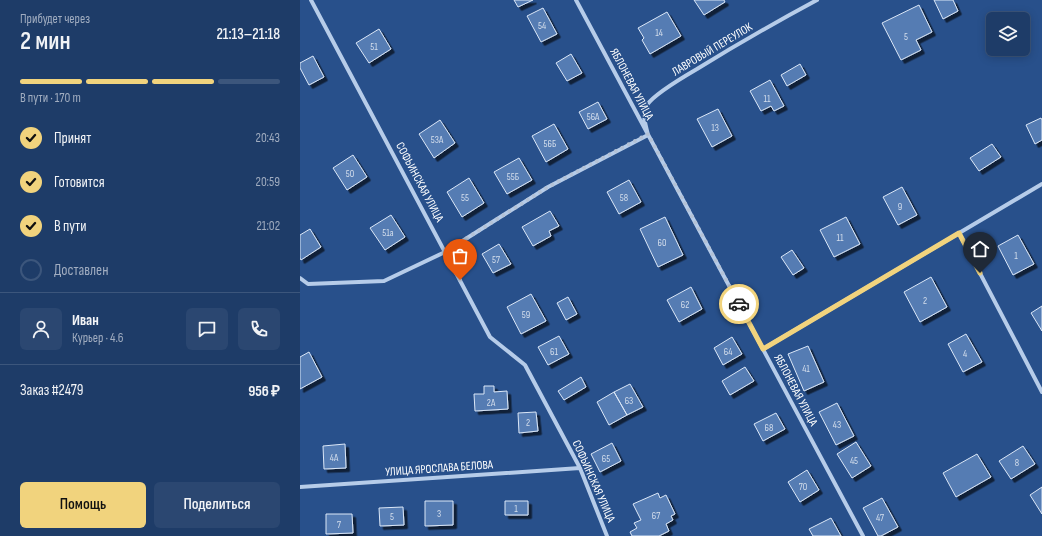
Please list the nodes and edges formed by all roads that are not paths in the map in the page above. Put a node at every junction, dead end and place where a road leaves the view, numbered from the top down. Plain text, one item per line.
1 (311, 0) edge
2 (576, 0) edge
3 (817, 0) edge
4 (648, 134) junction
5 (1042, 184) edge
6 (959, 233) junction
7 (445, 252) junction
8 (300, 278) edge
9 (763, 349) junction
10 (1042, 392) edge
11 (580, 468) junction
12 (300, 487) edge
13 (607, 536) edge
14 (863, 536) edge

1 - 7 street, СОФЬИНСКАЯ УЛИЦА
2 - 4 street, ЯБЛОНЕВАЯ УЛИЦА
3 - 4 street, ЛАВРОВЫЙ ПЕРЕУЛОК
4 - 7 street
4 - 9 street, ЯБЛОНЕВАЯ УЛИЦА
5 - 6 street
6 - 9 street
6 - 10 street
7 - 8 street
7 - 11 street, СОФЬИНСКАЯ УЛИЦА
9 - 14 street, ЯБЛОНЕВАЯ УЛИЦА
11 - 12 street, УЛИЦА ЯРОСЛАВА БЕЛОВА
11 - 13 street, СОФЬИНСКАЯ УЛИЦА

